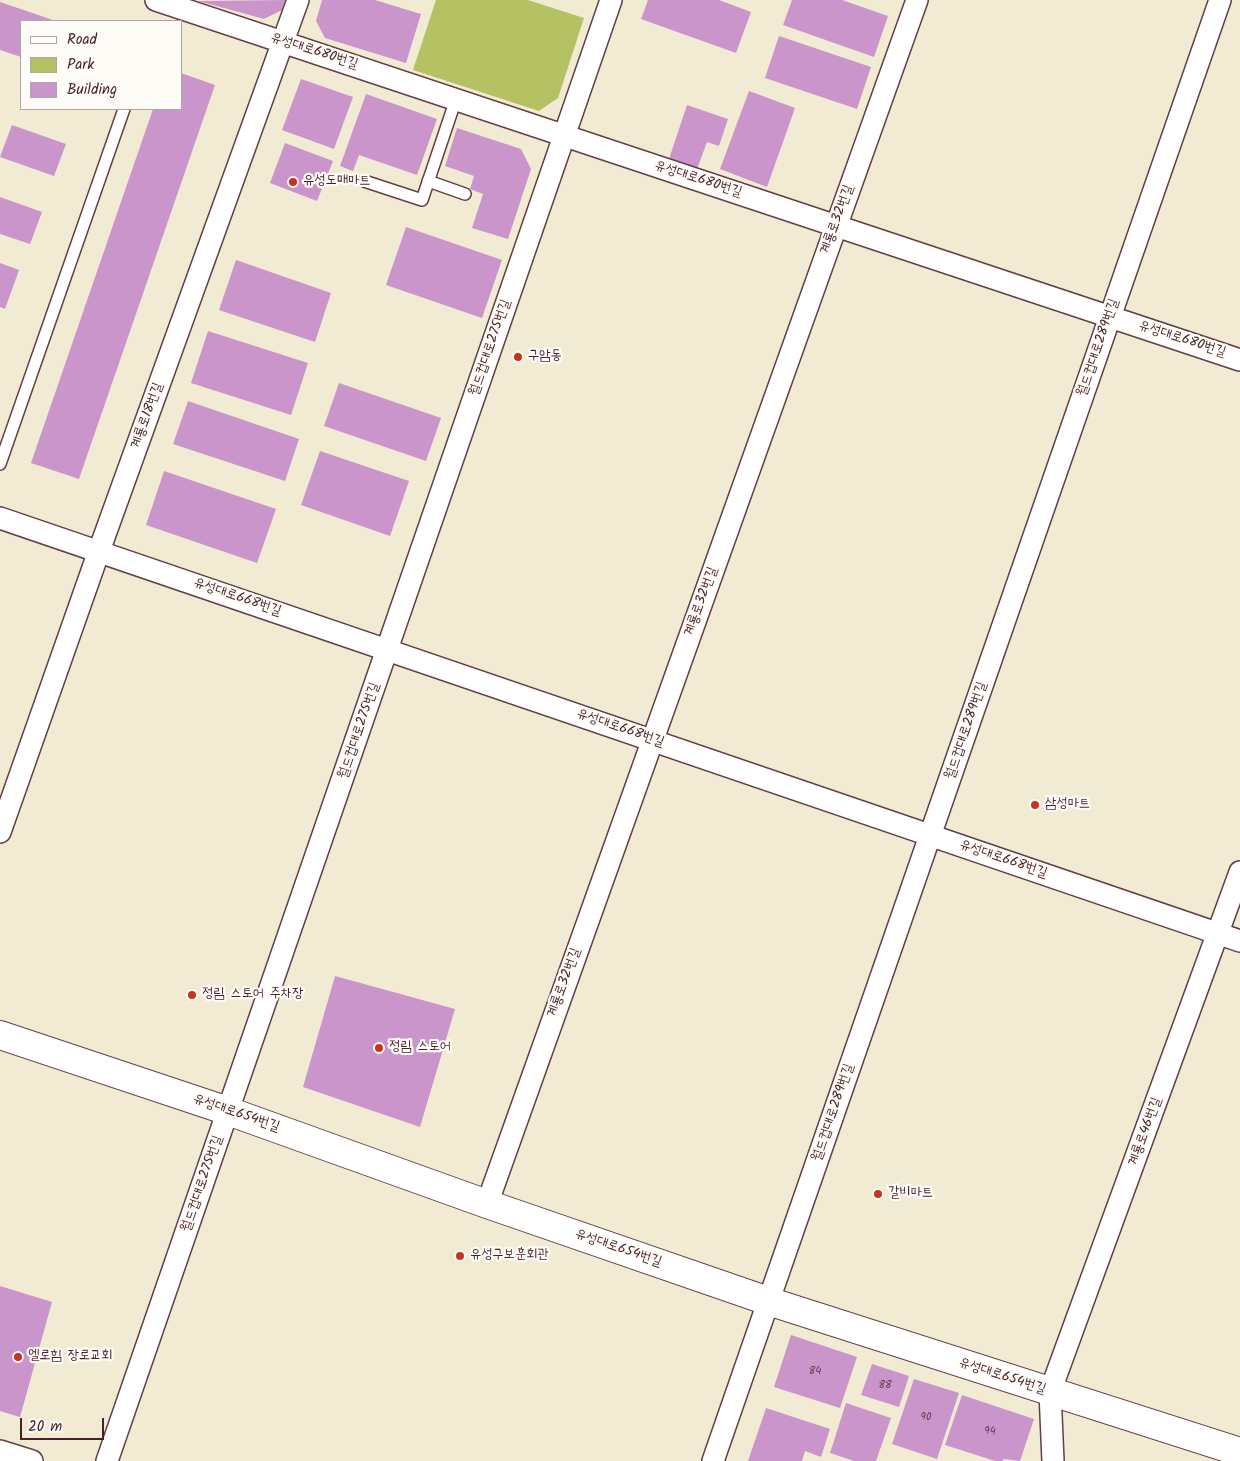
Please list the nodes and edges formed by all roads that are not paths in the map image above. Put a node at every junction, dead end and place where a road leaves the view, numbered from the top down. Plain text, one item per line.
1 (156, 0) edge
2 (298, 0) edge
3 (611, 0) edge
4 (917, 0) edge
5 (1220, 0) edge
6 (283, 42) junction
7 (456, 99) junction
8 (124, 110) edge
9 (563, 135) junction
10 (364, 181) dead end
11 (428, 181) junction
12 (465, 194) dead end
13 (836, 225) junction
14 (1110, 317) junction
15 (1240, 360) edge
16 (0, 464) edge
17 (0, 518) edge
18 (99, 551) junction
19 (388, 650) junction
20 (652, 740) junction
21 (0, 832) edge
22 (930, 835) junction
23 (1240, 872) edge
24 (1218, 933) junction
25 (1240, 941) edge
26 (0, 1035) edge
27 (228, 1111) junction
28 (487, 1204) junction
29 (768, 1301) junction
30 (1050, 1392) junction
31 (0, 1450) edge
32 (1240, 1452) edge
33 (32, 1461) edge
34 (107, 1461) edge
35 (713, 1461) edge
36 (1053, 1461) edge

1 - 6 street, 유성대로680번길
2 - 6 street, 계룡로18번길
3 - 9 street, 월드컵대로275번길
4 - 13 street, 계룡로32번길
5 - 14 street, 월드컵대로289번길
6 - 7 street, 유성대로680번길
6 - 18 street, 계룡로18번길
7 - 9 street, 유성대로680번길
7 - 11 lane
8 - 16 lane
9 - 13 street, 유성대로680번길
9 - 19 street, 월드컵대로275번길
10 - 11 lane
11 - 12 lane
13 - 14 street, 유성대로680번길
13 - 20 street, 계룡로32번길
14 - 15 street, 유성대로680번길
14 - 22 street, 월드컵대로289번길
17 - 18 street, 유성대로668번길
18 - 19 street, 유성대로668번길
18 - 21 street, 계룡로18번길
19 - 20 street, 유성대로668번길
19 - 27 street, 월드컵대로275번길
20 - 22 street, 유성대로668번길
20 - 28 street, 계룡로32번길
22 - 24 street, 유성대로668번길
22 - 29 street, 월드컵대로289번길
23 - 24 street, 계룡로46번길
24 - 25 street, 유성대로668번길
24 - 30 street, 계룡로46번길
26 - 27 street, 유성대로654번길
27 - 28 street, 유성대로654번길
27 - 34 street, 월드컵대로275번길
28 - 29 street, 유성대로654번길
29 - 30 street, 유성대로654번길
29 - 35 street, 월드컵대로289번길
30 - 32 street, 유성대로654번길
30 - 36 street
31 - 33 street

